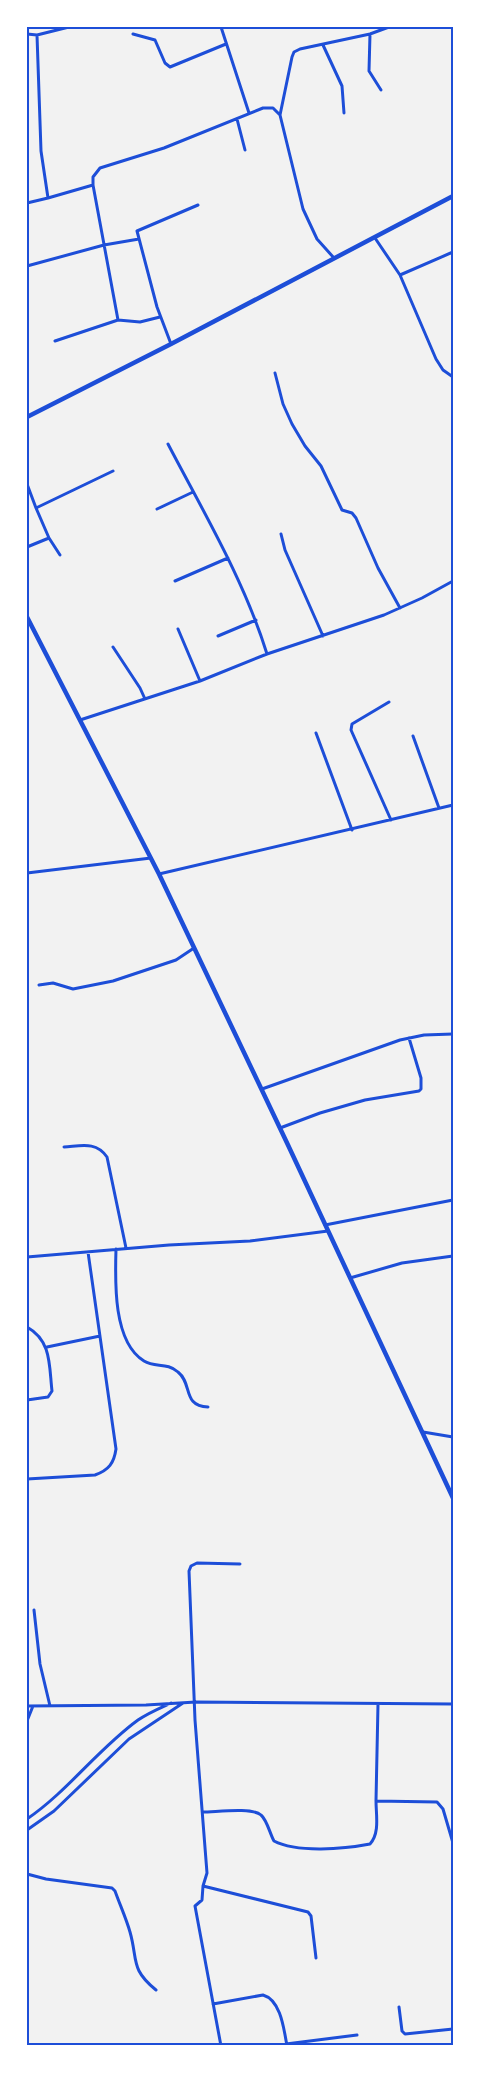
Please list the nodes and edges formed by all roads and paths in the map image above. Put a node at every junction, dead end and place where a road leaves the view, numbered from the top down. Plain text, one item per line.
1 (69, 27) edge
2 (220, 27) edge
3 (389, 27) edge
4 (27, 34) edge
5 (133, 34) dead end
6 (370, 34) junction
7 (37, 35) junction
8 (226, 44) junction
9 (323, 45) junction
10 (381, 90) dead end
11 (344, 113) dead end
12 (249, 114) junction
13 (280, 115) junction
14 (237, 119) junction
15 (245, 150) dead end
16 (93, 185) junction
17 (453, 196) edge
18 (48, 198) junction
19 (27, 203) edge
20 (198, 205) dead end
21 (375, 238) junction
22 (139, 240) junction
23 (104, 245) junction
24 (453, 252) edge
25 (334, 258) junction
26 (27, 266) edge
27 (400, 275) junction
28 (160, 317) junction
29 (118, 320) junction
30 (55, 341) dead end
31 (171, 344) junction
32 (275, 374) dead end
33 (453, 377) edge
34 (27, 417) edge
35 (168, 444) dead end
36 (113, 471) dead end
37 (27, 484) edge
38 (193, 492) junction
39 (36, 508) junction
40 (157, 509) dead end
41 (282, 534) dead end
42 (49, 538) junction
43 (27, 547) edge
44 (60, 555) dead end
45 (228, 558) junction
46 (175, 581) dead end
47 (453, 582) edge
48 (400, 608) junction
49 (27, 617) edge
50 (256, 620) junction
51 (178, 629) dead end
52 (218, 636) dead end
53 (323, 636) junction
54 (113, 647) dead end
55 (267, 654) junction
56 (200, 681) junction
57 (145, 699) junction
58 (389, 702) dead end
59 (80, 720) junction
60 (316, 733) dead end
61 (413, 736) dead end
62 (453, 806) edge
63 (439, 809) junction
64 (391, 820) junction
65 (352, 830) junction
66 (151, 858) junction
67 (27, 873) edge
68 (159, 874) junction
69 (194, 948) junction
70 (39, 985) dead end
71 (453, 1034) edge
72 (409, 1038) junction
73 (262, 1089) junction
74 (280, 1128) junction
75 (64, 1147) dead end
76 (453, 1200) edge
77 (326, 1225) junction
78 (328, 1231) junction
79 (126, 1248) junction
80 (117, 1249) junction
81 (88, 1252) junction
82 (453, 1256) edge
83 (27, 1257) edge
84 (350, 1278) junction
85 (27, 1326) edge
86 (100, 1336) junction
87 (47, 1347) junction
88 (27, 1400) edge
89 (208, 1407) dead end
90 (423, 1432) junction
91 (453, 1435) edge
92 (27, 1479) edge
93 (453, 1498) edge
94 (240, 1564) dead end
95 (34, 1610) dead end
96 (173, 1702) junction
97 (185, 1702) junction
98 (196, 1702) junction
99 (378, 1704) junction
100 (453, 1704) edge
101 (33, 1706) junction
102 (50, 1706) junction
103 (27, 1707) edge
104 (27, 1721) edge
105 (376, 1801) junction
106 (203, 1812) junction
107 (27, 1820) edge
108 (27, 1830) edge
109 (453, 1843) edge
110 (27, 1874) edge
111 (203, 1886) junction
112 (316, 1958) dead end
113 (156, 1990) dead end
114 (213, 2004) junction
115 (399, 2007) dead end
116 (453, 2029) edge
117 (357, 2035) dead end
118 (286, 2045) edge
119 (221, 2046) edge

1 - 7 street
2 - 8 street
3 - 6 street
4 - 7 street
5 - 8 street
6 - 9 street
6 - 10 street
7 - 18 street
8 - 12 street
9 - 11 street
9 - 13 street
12 - 13 street
12 - 14 street
13 - 25 street
14 - 15 street
14 - 16 street
16 - 18 street
16 - 23 street
17 - 21 main road
18 - 19 street
20 - 22 street
21 - 25 main road
21 - 27 street
22 - 23 street
22 - 28 street
23 - 26 street
23 - 29 street
24 - 27 street
25 - 31 main road
27 - 33 street
28 - 29 street
28 - 31 street
29 - 30 street
31 - 34 main road
32 - 48 street
35 - 38 street
36 - 39 street
37 - 39 street
38 - 40 street
38 - 45 street
39 - 42 street
41 - 53 street
42 - 43 street
42 - 44 street
45 - 46 street
45 - 50 street
47 - 48 street
48 - 53 street
49 - 59 main road
50 - 52 street
50 - 55 street
51 - 56 street
53 - 55 street
54 - 57 street
55 - 56 street
56 - 57 street
57 - 59 street
58 - 64 street
59 - 66 main road
60 - 65 street
61 - 63 street
62 - 63 street
63 - 64 street
64 - 65 street
65 - 68 street
66 - 67 street
66 - 68 main road
68 - 69 main road
69 - 70 street
69 - 73 main road
71 - 72 street
72 - 73 street
72 - 74 street
73 - 74 main road
74 - 77 main road
75 - 79 street
76 - 77 street
77 - 78 main road
78 - 79 street
78 - 84 main road
79 - 80 street
80 - 81 street
80 - 89 street
81 - 83 street
81 - 86 street
82 - 84 street
84 - 90 main road
85 - 87 street
86 - 87 street
86 - 92 street
87 - 88 street
90 - 91 street
90 - 93 main road
94 - 98 street
95 - 102 street
96 - 97 street
96 - 102 street
96 - 107 street
97 - 98 street
97 - 108 street
98 - 99 street
98 - 106 street
99 - 100 street
99 - 105 street
101 - 102 street
101 - 103 street
101 - 104 street
105 - 106 street
105 - 109 street
106 - 111 street
110 - 113 street
111 - 112 street
111 - 114 street
114 - 118 street
114 - 119 street
115 - 116 street
117 - 118 street

